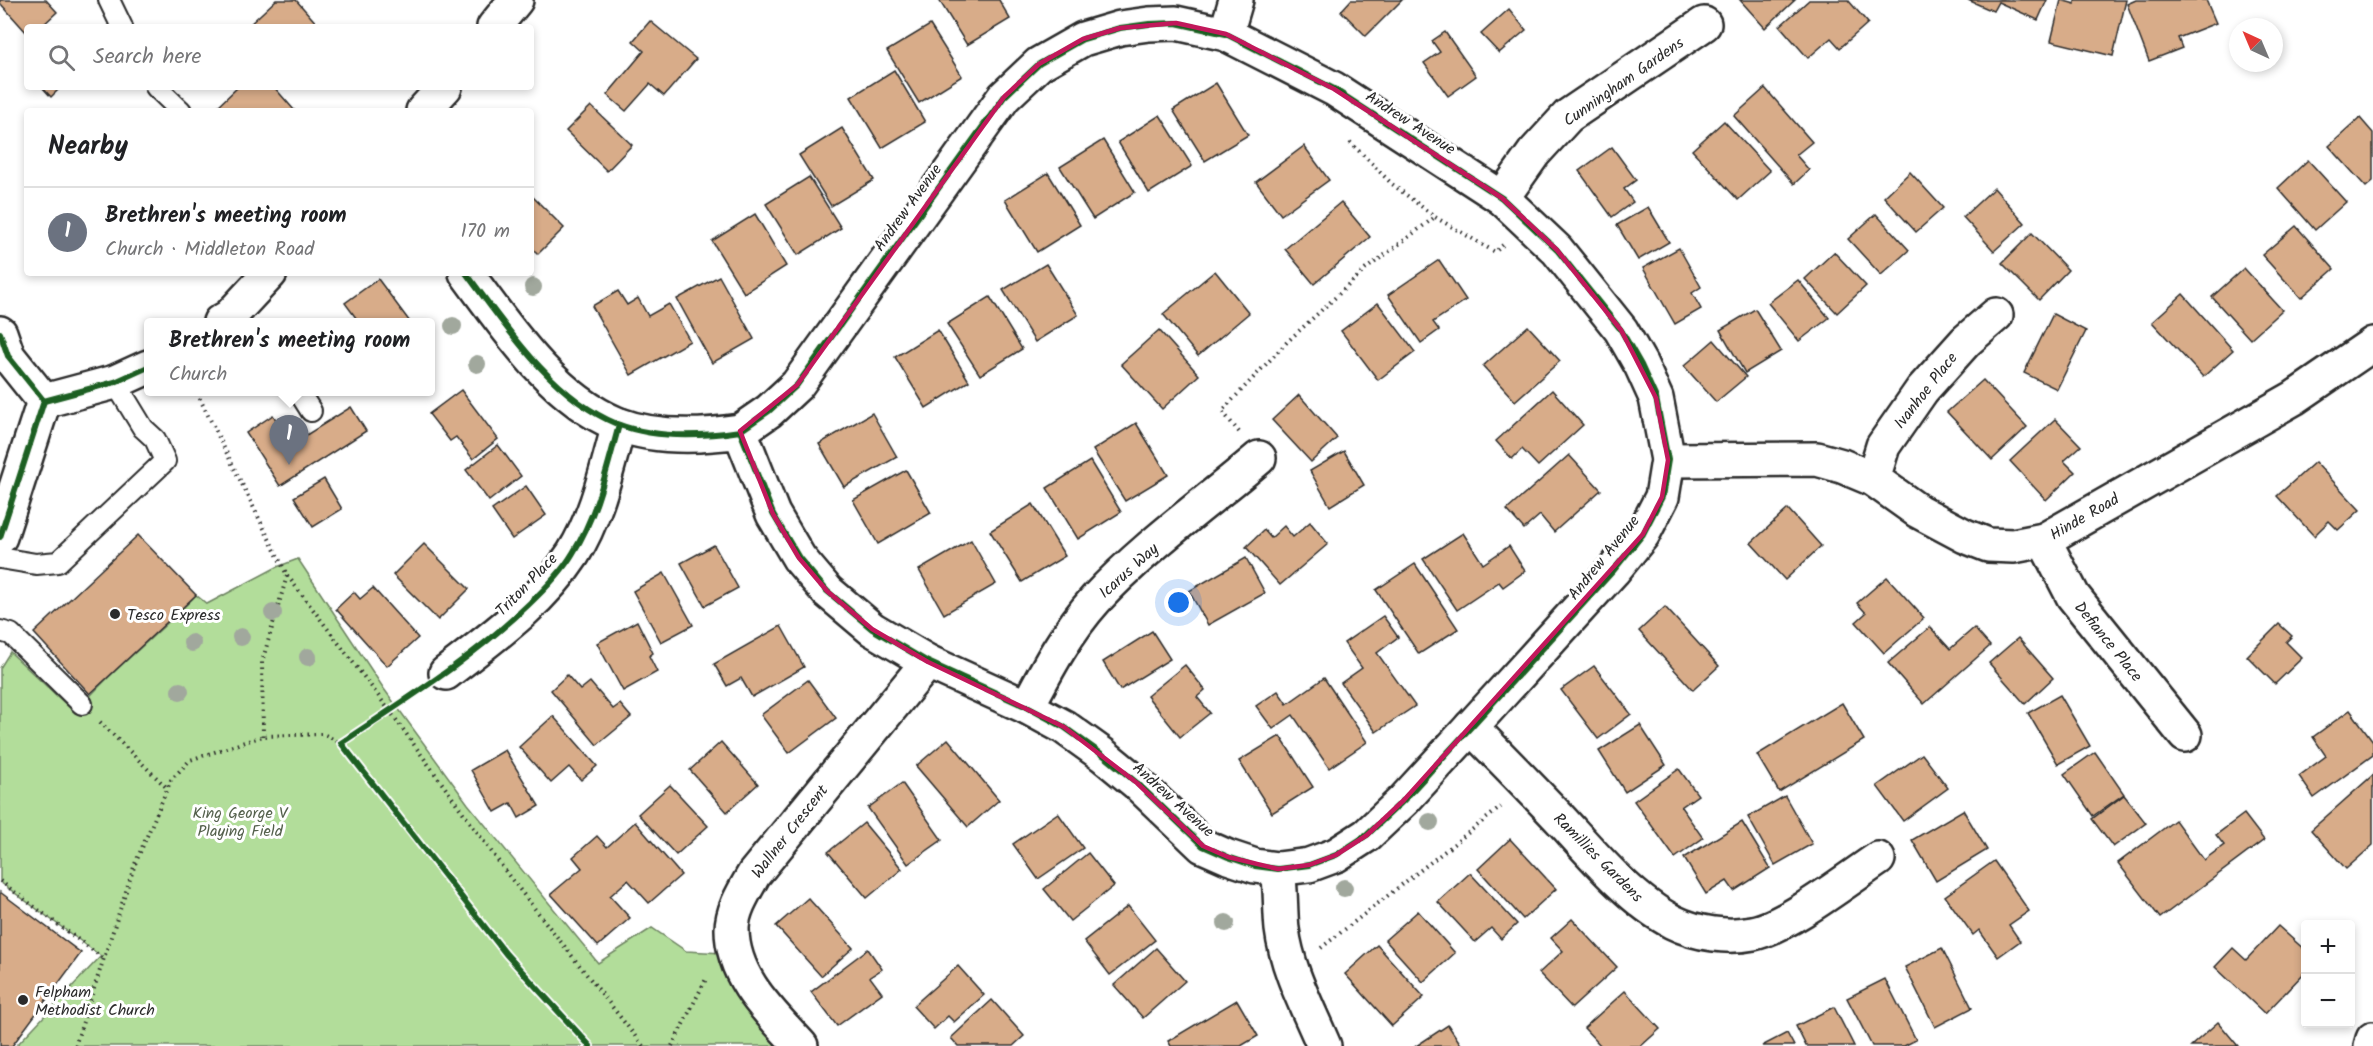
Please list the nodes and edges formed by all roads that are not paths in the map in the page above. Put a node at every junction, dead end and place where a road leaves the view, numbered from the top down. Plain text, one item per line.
1 (109, 0) edge
2 (516, 0) edge
3 (1236, 0) edge
4 (121, 24) edge
5 (496, 24) edge
6 (1704, 24) dead end
7 (1226, 34) junction
8 (159, 90) edge
9 (442, 90) edge
10 (178, 108) edge
11 (426, 108) edge
12 (1502, 198) junction
13 (268, 276) edge
14 (468, 276) edge
15 (1996, 315) dead end
16 (235, 318) edge
17 (2373, 344) edge
18 (3, 350) edge
19 (144, 369) edge
20 (115, 382) junction
21 (302, 396) edge
22 (44, 400) junction
23 (311, 411) dead end
24 (619, 425) junction
25 (740, 431) junction
26 (1259, 458) road end
27 (1668, 460) junction
28 (1873, 478) junction
29 (3, 518) edge
30 (2044, 540) junction
31 (0, 558) edge
32 (0, 631) edge
33 (928, 662) junction
34 (446, 673) dead end
35 (82, 704) road end
36 (1027, 707) junction
37 (1471, 727) junction
38 (2186, 735) dead end
39 (1878, 859) dead end
40 (1278, 868) junction
41 (2373, 1040) edge
42 (801, 1046) edge
43 (1324, 1046) edge
44 (2371, 1046) edge

1 - 4 lane
2 - 5 street
3 - 7 street
6 - 12 street, Cunningham Gardens
7 - 12 street, Andrew Avenue
7 - 25 street, Andrew Avenue
8 - 10 lane
9 - 11 street
12 - 27 street, Andrew Avenue
13 - 16 street
14 - 24 street, Andrew Avenue
15 - 28 street, Ivanhoe Place
17 - 30 street, Hinde Road
18 - 22 street
19 - 20 street
20 - 22 street
20 - 31 lane
21 - 23 lane
22 - 29 street
24 - 25 street, Andrew Avenue
24 - 34 street, Triton Place
25 - 33 street, Andrew Avenue
26 - 36 street, Icarus Way
27 - 28 street, Hinde Road
27 - 37 street, Andrew Avenue
28 - 30 street, Hinde Road
30 - 38 street, Defiance Place
32 - 35 lane
33 - 36 street, Andrew Avenue
33 - 42 street, Wallner Crescent
36 - 40 street, Andrew Avenue
37 - 39 street, Ramillies Gardens
37 - 40 street, Andrew Avenue
40 - 43 street
41 - 44 street

